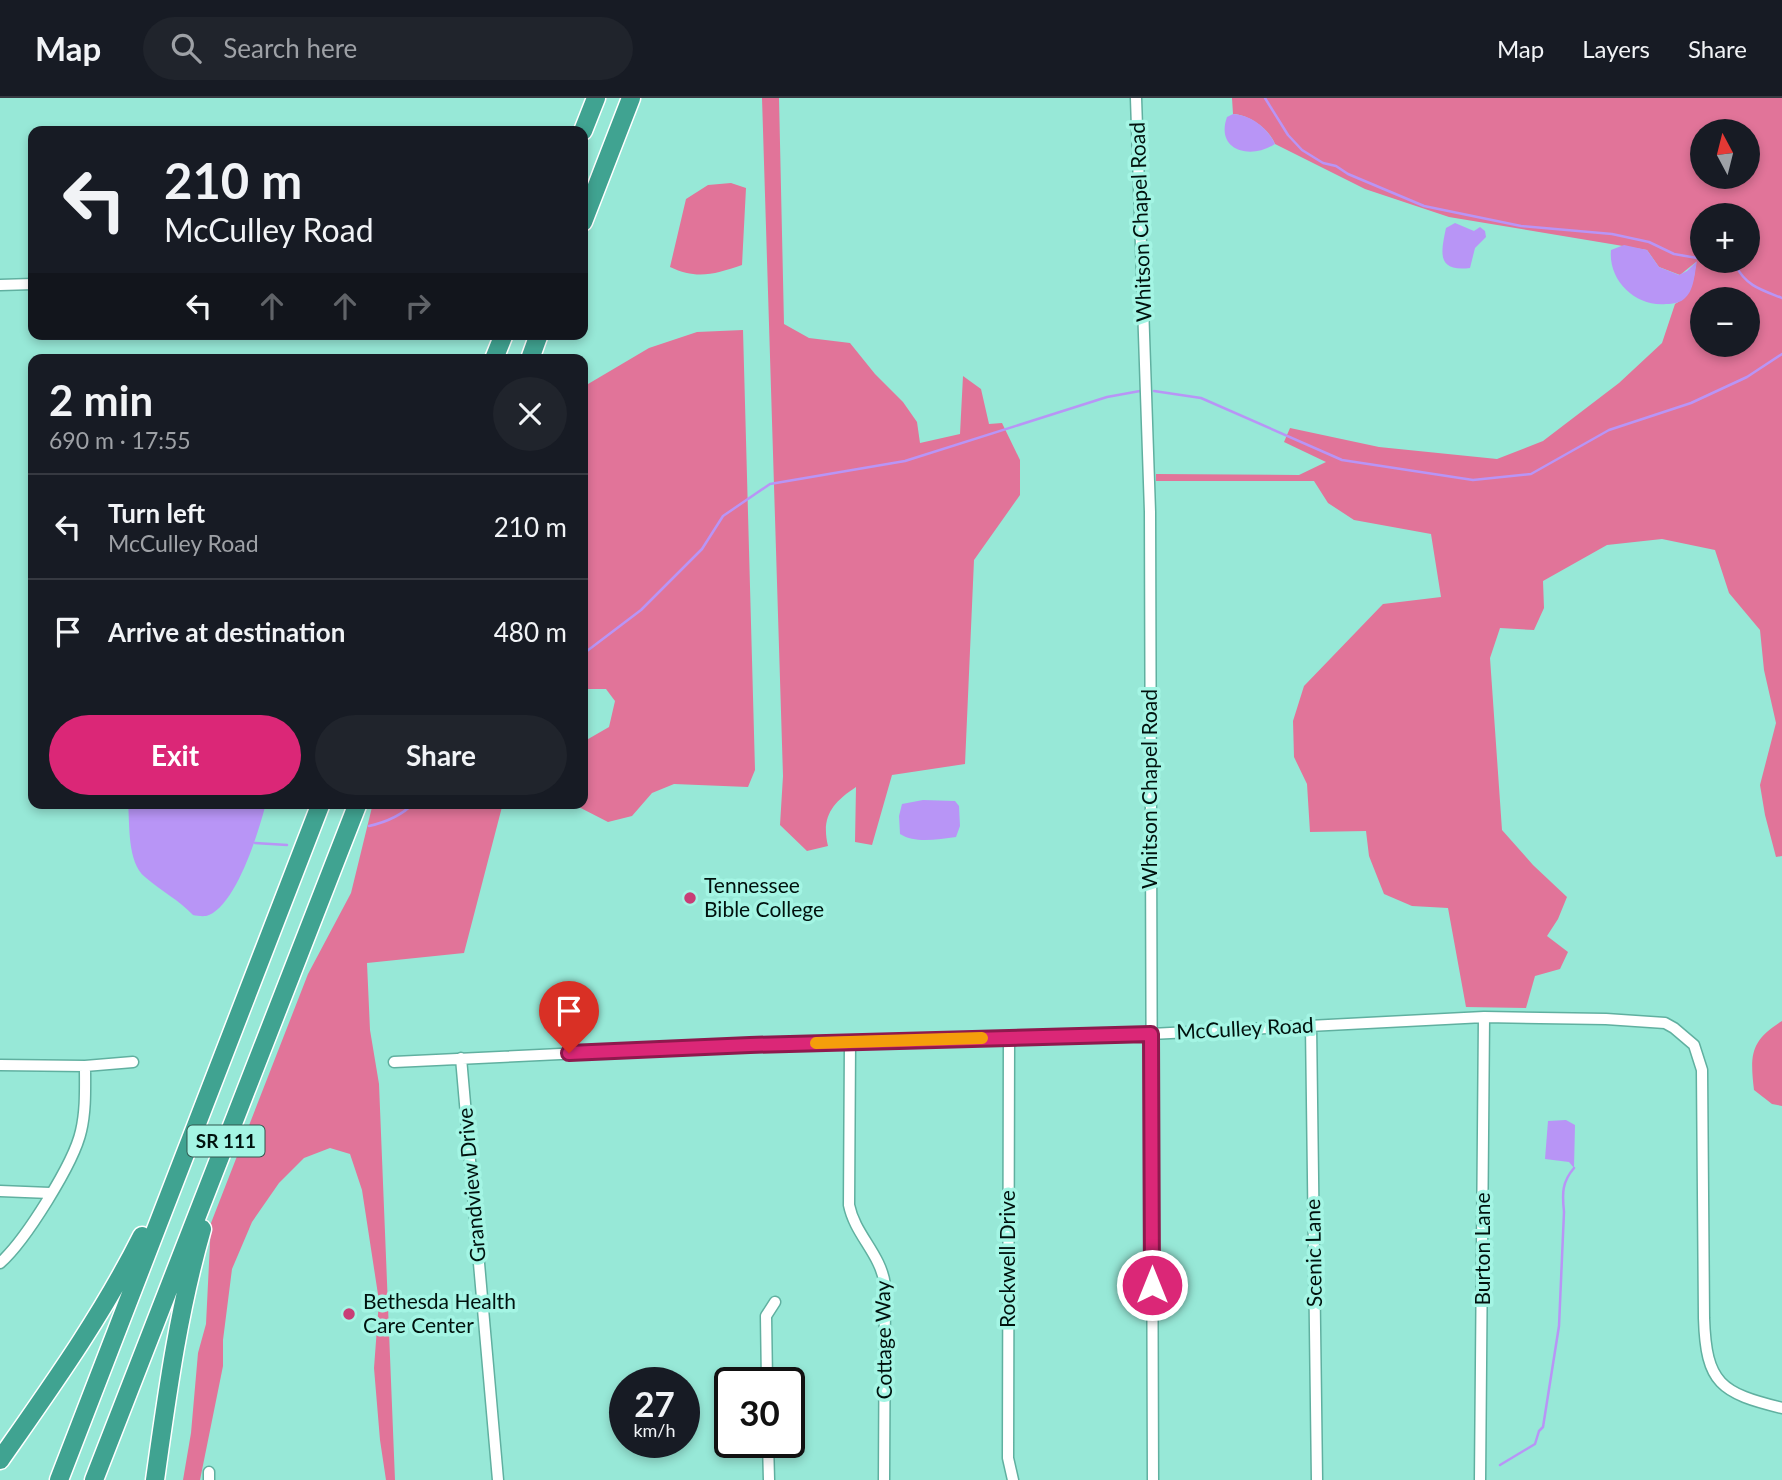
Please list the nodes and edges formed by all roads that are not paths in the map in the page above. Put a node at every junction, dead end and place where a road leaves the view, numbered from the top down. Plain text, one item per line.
1 (596, 98) edge
2 (631, 98) edge
3 (1136, 98) edge
4 (585, 126) edge
5 (588, 209) edge
6 (28, 284) edge
7 (0, 285) edge
8 (319, 809) edge
9 (356, 809) edge
10 (1484, 1017) junction
11 (1311, 1025) junction
12 (1151, 1034) junction
13 (1009, 1037) junction
14 (850, 1042) junction
15 (461, 1058) junction
16 (133, 1062) dead end
17 (394, 1062) dead end
18 (0, 1065) edge
19 (85, 1066) junction
20 (236, 1117) junction
21 (191, 1139) junction
22 (0, 1191) edge
23 (50, 1193) junction
24 (0, 1263) edge
25 (775, 1302) dead end
26 (767, 1367) edge
27 (1782, 1408) edge
28 (768, 1458) edge
29 (0, 1460) edge
30 (59, 1480) edge
31 (94, 1480) edge
32 (155, 1480) edge
33 (498, 1480) edge
34 (769, 1480) edge
35 (884, 1480) edge
36 (1013, 1480) edge
37 (1153, 1480) edge
38 (1317, 1480) edge
39 (1480, 1480) edge

1 - 4 highway
2 - 5 highway
3 - 12 street, Whitson Chapel Road
6 - 7 street
8 - 21 highway, SR 111
9 - 20 highway, SR 111
10 - 11 street, McCulley Road
10 - 27 street, McCulley Road
10 - 39 street, Burton Lane
11 - 12 street, McCulley Road
11 - 38 street, Scenic Lane
12 - 13 street, McCulley Road
12 - 37 street, Whitson Chapel Road
13 - 14 street, McCulley Road
13 - 36 street, Rockwell Drive
14 - 15 street, McCulley Road
14 - 35 street, Cottage Way
15 - 17 street, McCulley Road
15 - 33 street, Grandview Drive
16 - 19 street
18 - 19 street
19 - 23 street
20 - 31 highway, SR 111
20 - 32 highway
21 - 29 highway
21 - 30 highway, SR 111
22 - 23 street
23 - 24 street
25 - 26 street
28 - 34 street

